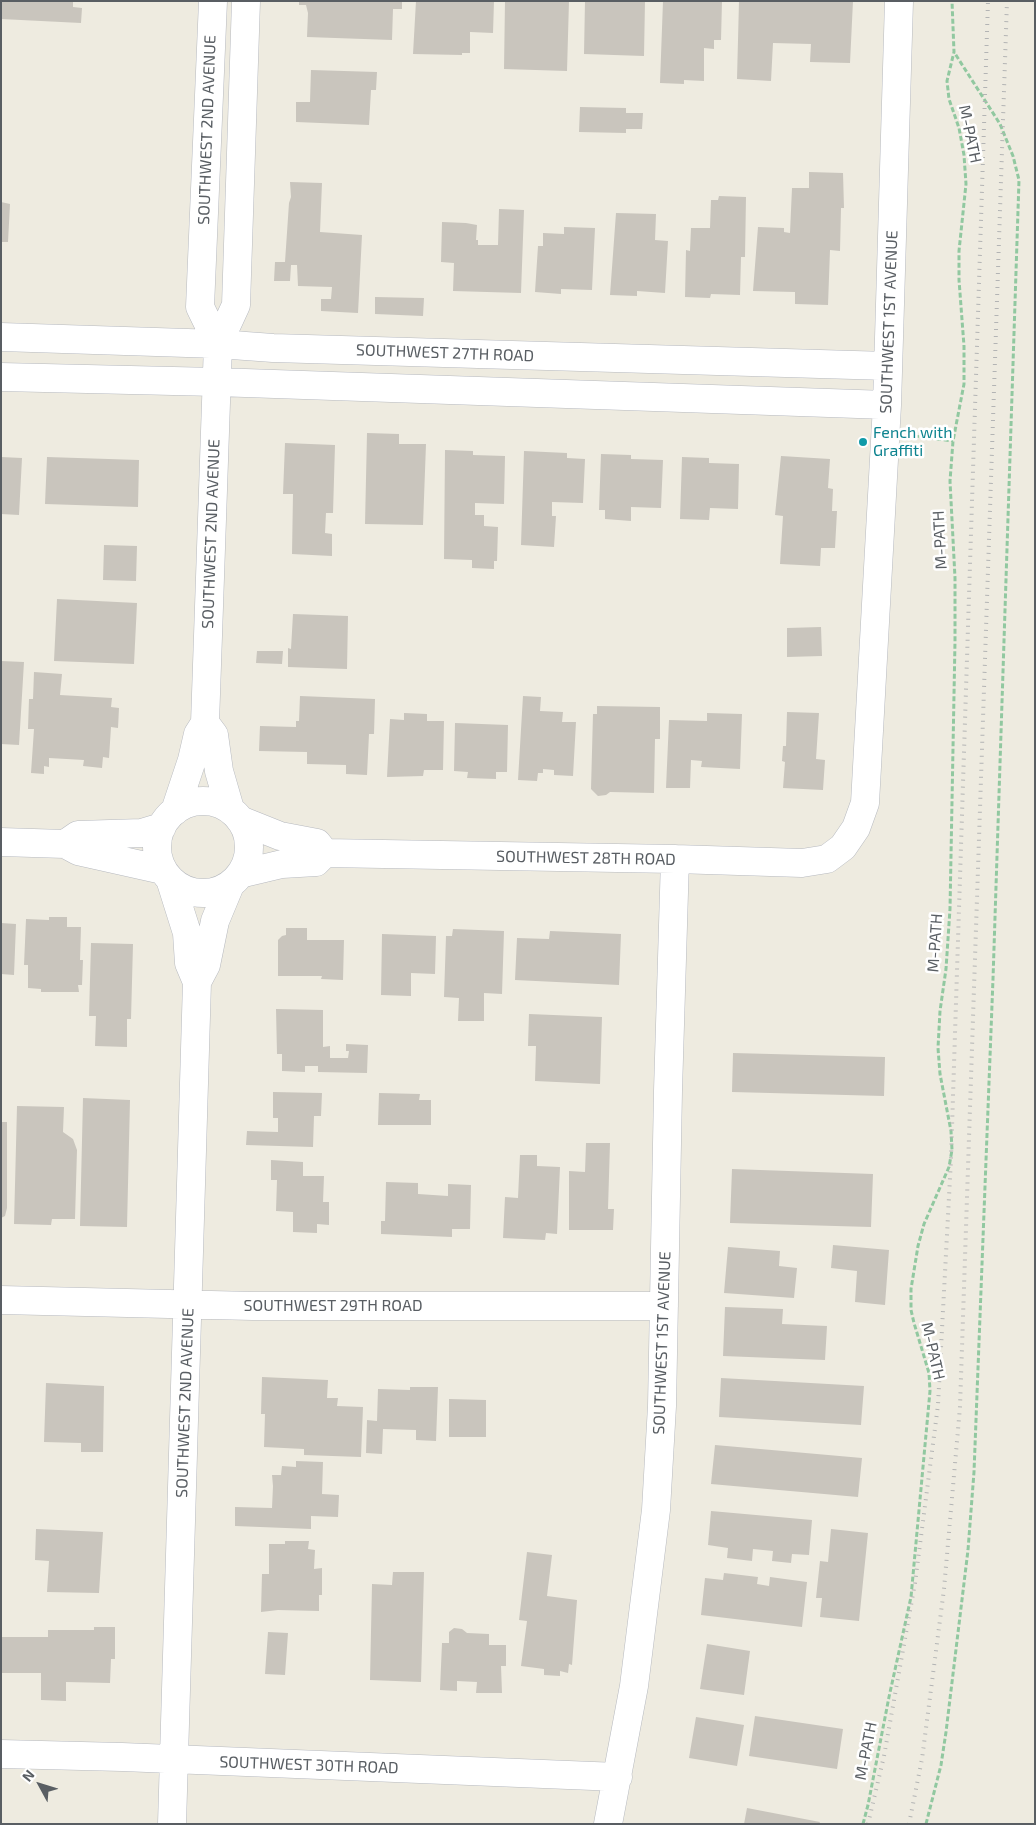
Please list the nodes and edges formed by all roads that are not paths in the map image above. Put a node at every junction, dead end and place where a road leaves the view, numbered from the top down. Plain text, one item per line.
1 (213, 1) edge
2 (246, 1) edge
3 (899, 1) edge
4 (1, 338) edge
5 (218, 344) junction
6 (888, 366) junction
7 (1, 377) edge
8 (216, 382) junction
9 (887, 405) junction
10 (205, 723) junction
11 (235, 814) junction
12 (168, 819) junction
13 (1, 842) edge
14 (65, 844) junction
15 (843, 848) joint
16 (325, 853) junction
17 (675, 859) junction
18 (166, 874) junction
19 (235, 879) junction
20 (197, 982) junction
21 (1, 1300) edge
22 (188, 1305) junction
23 (664, 1306) junction
24 (1, 1754) edge
25 (173, 1760) junction
26 (618, 1777) junction
27 (172, 1824) edge
28 (608, 1824) edge

1 - 5 street, SOUTHWEST 2ND AVENUE
2 - 5 street, SOUTHWEST 2ND AVENUE
3 - 6 street, SOUTHWEST 1ST AVENUE
4 - 5 street, SOUTHWEST 27TH ROAD
5 - 6 street, SOUTHWEST 27TH ROAD
5 - 8 street, SOUTHWEST 2ND AVENUE
6 - 9 street, SOUTHWEST 1ST AVENUE
7 - 8 street
8 - 9 street
8 - 10 street, SOUTHWEST 2ND AVENUE
9 - 15 street, SOUTHWEST 1ST AVENUE
10 - 11 street, SOUTHWEST 2ND AVENUE
10 - 12 street, SOUTHWEST 2ND AVENUE
11 - 12 street
11 - 16 street
11 - 19 street
12 - 14 street
12 - 18 street
13 - 14 street
14 - 18 street
15 - 17 street, SOUTHWEST 28TH ROAD
16 - 17 street, SOUTHWEST 28TH ROAD
16 - 19 street, SOUTHWEST 28TH ROAD
17 - 23 street, SOUTHWEST 1ST AVENUE
18 - 19 street
18 - 20 street, SOUTHWEST 2ND AVENUE
19 - 20 street, SOUTHWEST 2ND AVENUE
20 - 22 street, SOUTHWEST 2ND AVENUE
21 - 22 street, SOUTHWEST 29TH ROAD
22 - 23 street, SOUTHWEST 29TH ROAD
22 - 25 street, SOUTHWEST 2ND AVENUE
23 - 26 street, SOUTHWEST 1ST AVENUE
24 - 25 street, SOUTHWEST 30TH ROAD
25 - 26 street, SOUTHWEST 30TH ROAD
25 - 27 street, SOUTHWEST 2ND AVENUE
26 - 28 street, SOUTHWEST 1ST AVENUE

